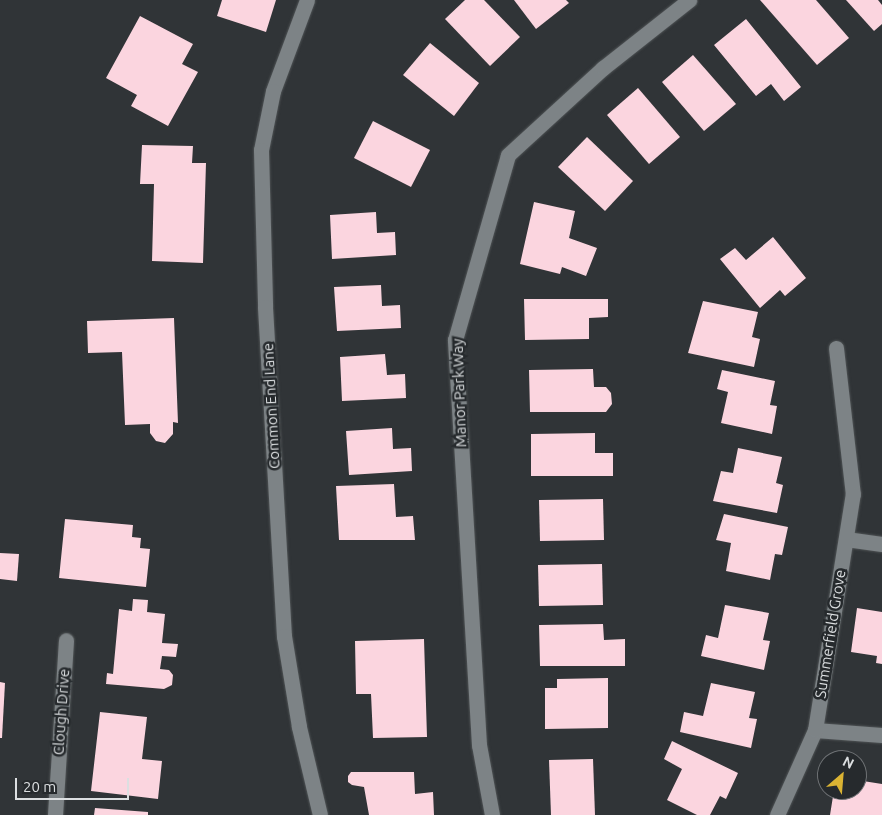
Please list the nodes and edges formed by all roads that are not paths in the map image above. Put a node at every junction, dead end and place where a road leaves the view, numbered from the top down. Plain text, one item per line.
1 (307, 0) edge
2 (689, 0) edge
3 (836, 348) dead end
4 (846, 539) junction
5 (882, 544) edge
6 (66, 640) dead end
7 (815, 730) junction
8 (882, 734) edge
9 (55, 815) edge
10 (320, 815) edge
11 (492, 815) edge
12 (777, 815) edge

1 - 10 street, Common End Lane
2 - 11 street, Manor Park Way
3 - 4 street, Summerfield Grove
4 - 5 street
4 - 7 street, Summerfield Grove
6 - 9 street, Clough Drive
7 - 8 street
7 - 12 street, Summerfield Grove

